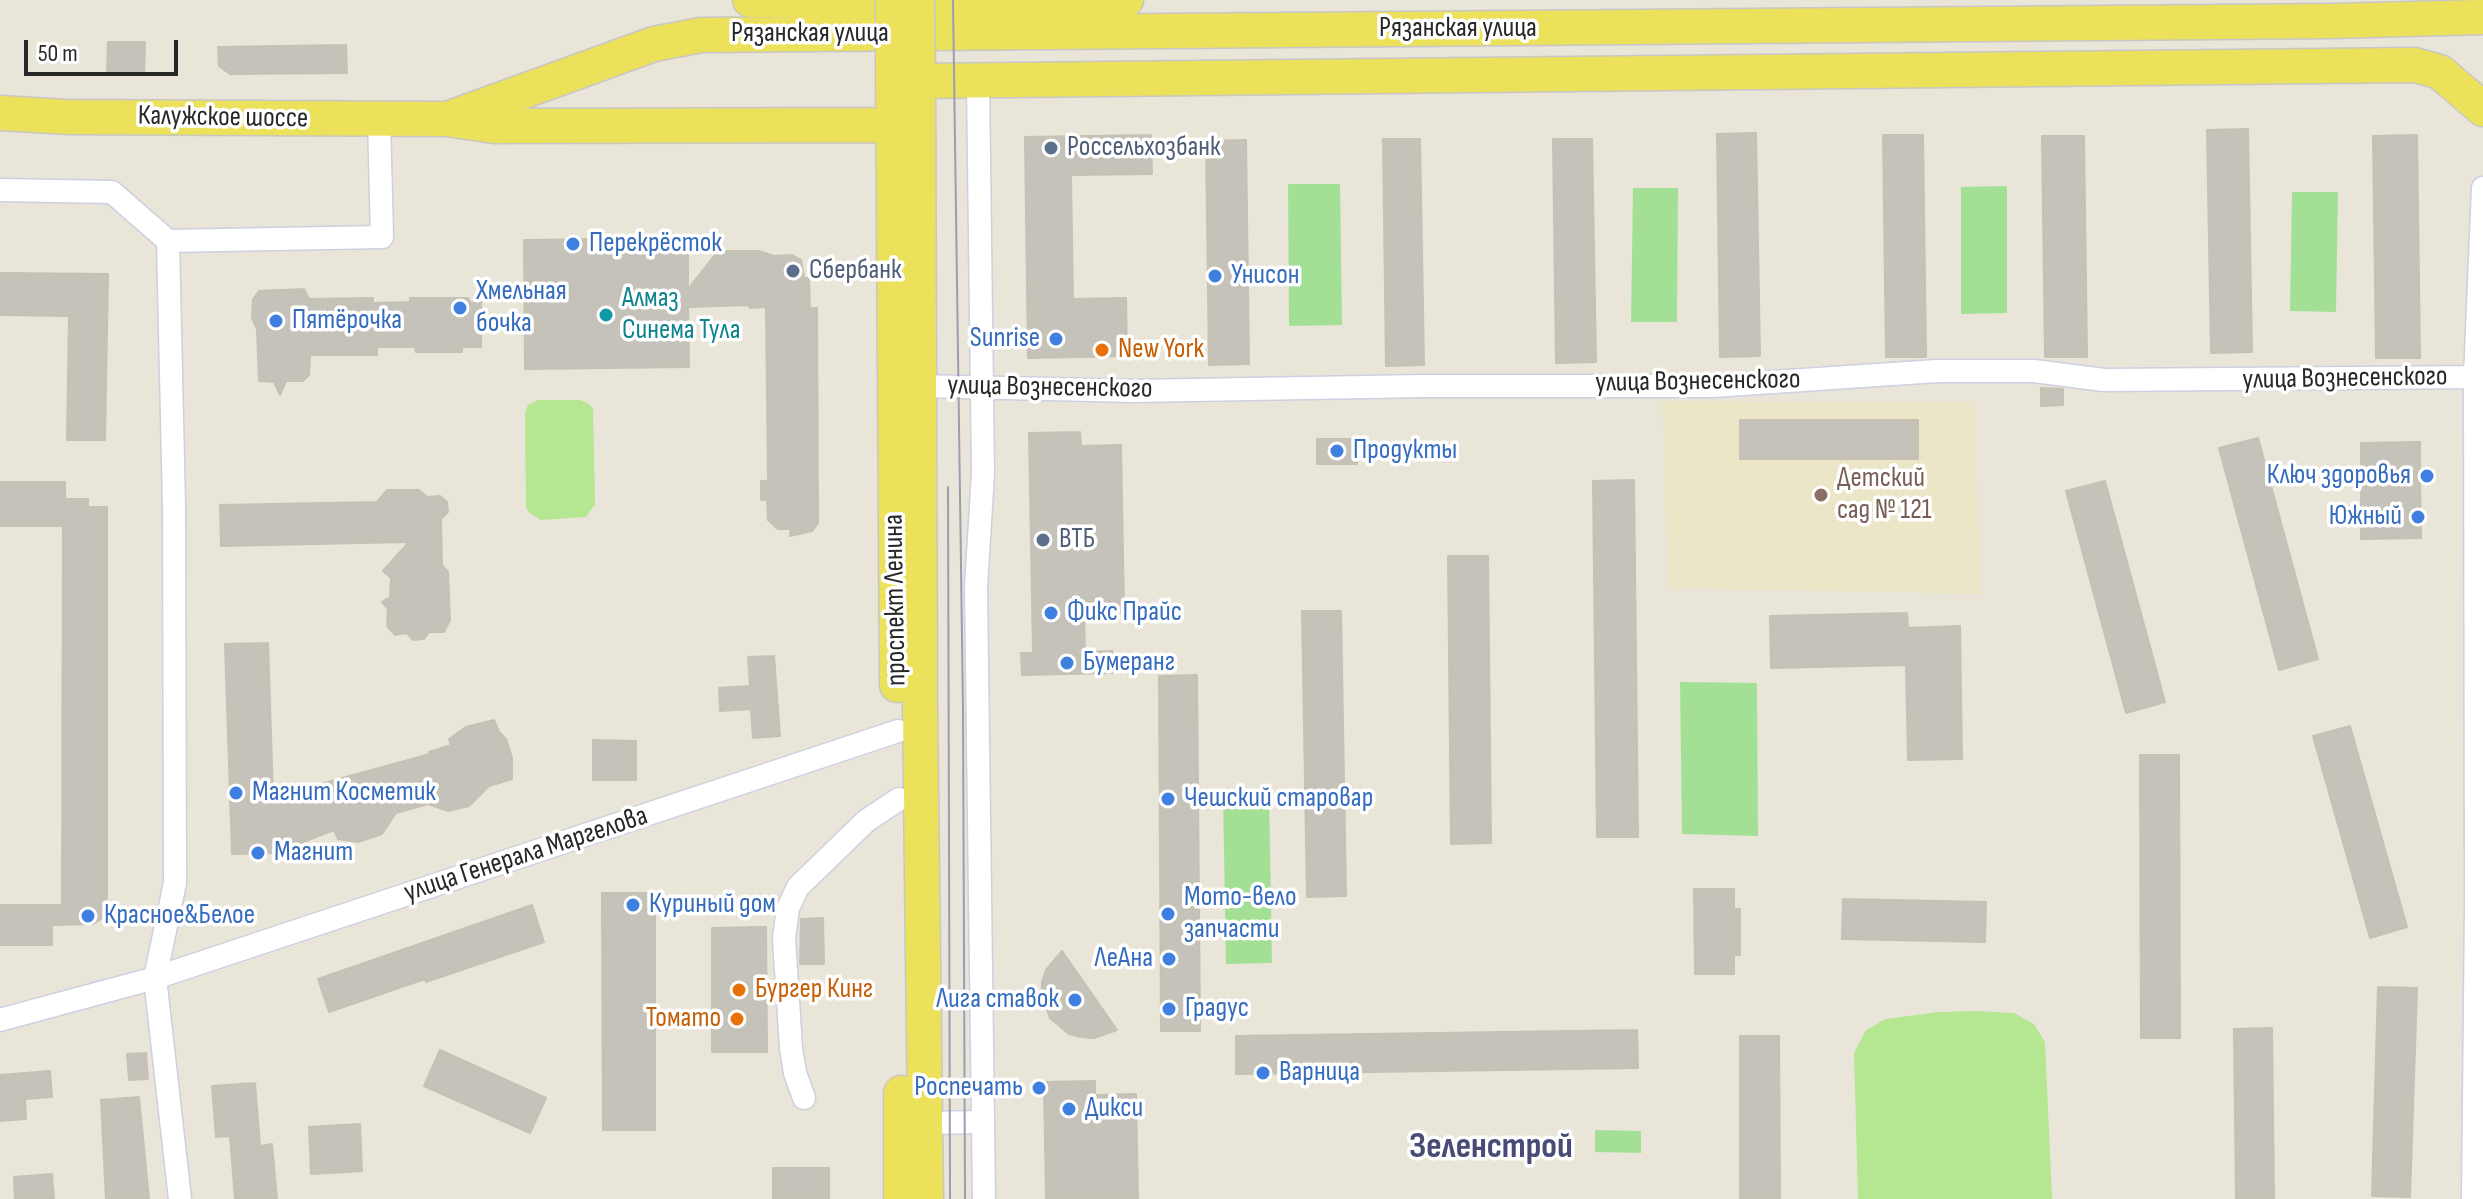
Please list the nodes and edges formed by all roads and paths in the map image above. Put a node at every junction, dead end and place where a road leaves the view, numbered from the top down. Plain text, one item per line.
1 (750, 0) edge
2 (893, 0) edge
3 (917, 0) edge
4 (1126, 0) edge
5 (2483, 17) edge
6 (2333, 21) junction
7 (2415, 65) junction
8 (909, 70) junction
9 (978, 81) junction
10 (2483, 109) edge
11 (0, 113) edge
12 (379, 119) junction
13 (447, 119) junction
14 (894, 125) junction
15 (2483, 188) edge
16 (0, 190) edge
17 (2482, 237) edge
18 (168, 241) junction
19 (2475, 377) junction
20 (919, 386) junction
21 (981, 387) junction
22 (909, 728) junction
23 (899, 799) junction
24 (2480, 904) edge
25 (155, 978) junction
26 (0, 1020) edge
27 (804, 1098) dead end
28 (982, 1122) junction
29 (913, 1123) junction
30 (180, 1199) edge
31 (901, 1199) edge
32 (926, 1199) edge
33 (984, 1199) edge
34 (2473, 1199) edge

1 - 4 main road, Рязанская улица
2 - 8 main road, проспект Ленина, bridge
3 - 8 main road, bridge
5 - 6 main road, Рязанская улица
6 - 7 main road
6 - 13 main road, Рязанская улица
7 - 9 main road
7 - 10 main road
8 - 9 main road
8 - 14 main road, проспект Ленина
8 - 20 main road, проспект Ленина
9 - 21 street
11 - 12 main road, Калужское шоссе
12 - 13 main road, Калужское шоссе
12 - 18 street
13 - 14 main road
14 - 22 main road, проспект Ленина
15 - 17 street
16 - 18 street
17 - 19 street
18 - 25 street
19 - 21 street, улица Вознесенского
19 - 24 street
20 - 21 street, улица Вознесенского
20 - 22 main road, проспект Ленина
21 - 28 street
22 - 23 main road, проспект Ленина
22 - 25 street, улица Генерала Маргелова
22 - 29 main road, проспект Ленина
23 - 27 street
23 - 29 main road, проспект Ленина
24 - 34 street
25 - 26 street, улица Генерала Маргелова
25 - 30 street
28 - 29 street
28 - 33 street
29 - 31 main road, проспект Ленина
29 - 32 main road, проспект Ленина

